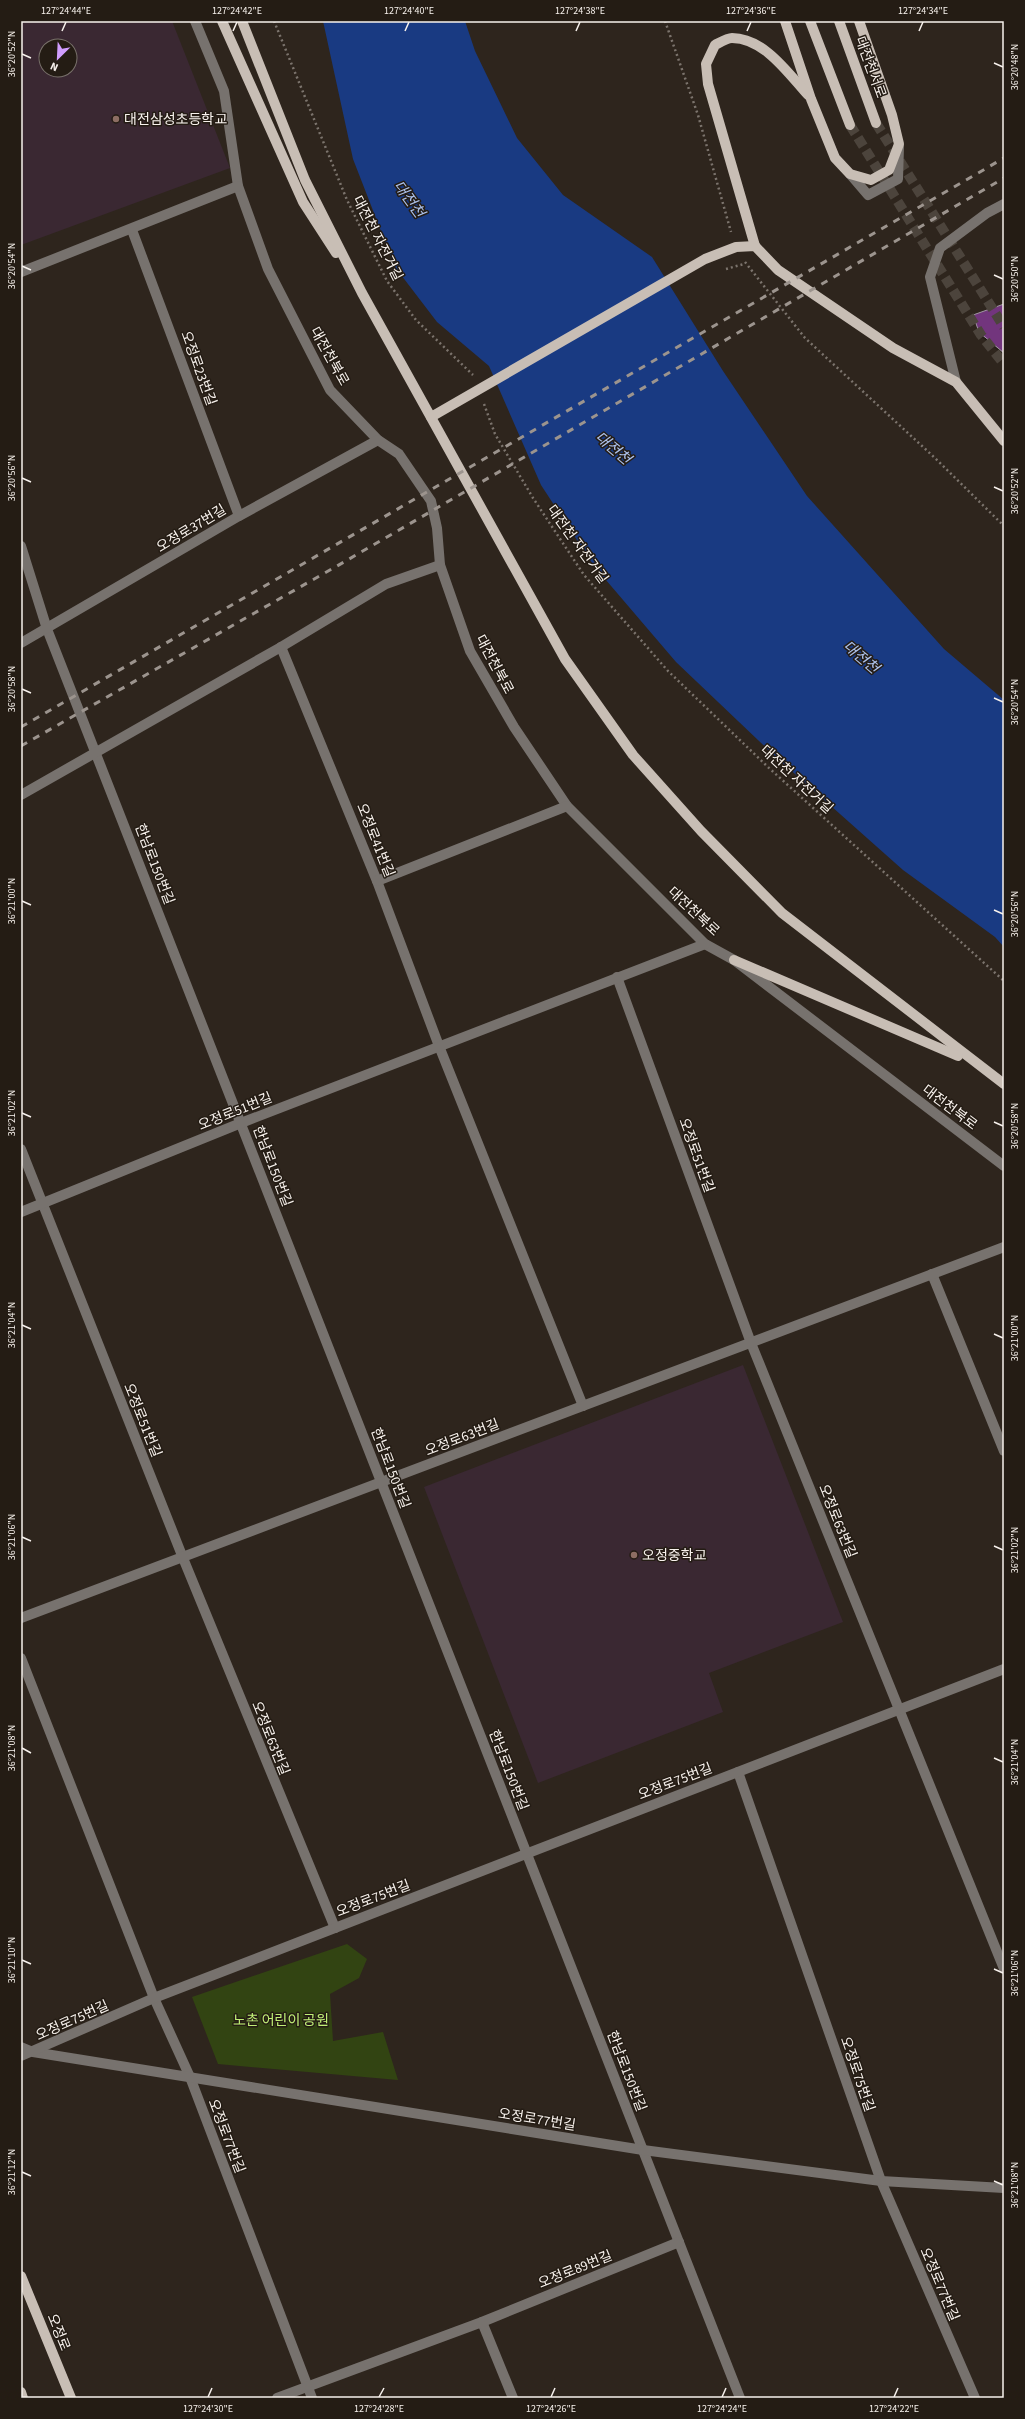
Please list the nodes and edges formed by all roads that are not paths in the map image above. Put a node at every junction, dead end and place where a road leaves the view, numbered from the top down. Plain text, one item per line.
1 (195, 21) edge
2 (222, 21) edge
3 (242, 21) edge
4 (785, 21) edge
5 (810, 21) edge
6 (839, 21) edge
7 (859, 21) edge
8 (811, 99) junction
9 (876, 123) tunnel mouth
10 (850, 125) tunnel mouth
11 (899, 144) junction
12 (850, 174) junction
13 (238, 186) junction
14 (1004, 204) edge
15 (132, 230) junction
16 (755, 246) junction
17 (21, 272) edge
18 (362, 293) junction
19 (956, 382) junction
20 (431, 417) junction
21 (378, 440) junction
22 (1004, 441) edge
23 (239, 516) junction
24 (21, 546) edge
25 (440, 565) junction
26 (47, 629) junction
27 (21, 643) edge
28 (281, 647) junction
29 (95, 751) junction
30 (21, 795) edge
31 (567, 806) junction
32 (377, 881) junction
33 (705, 944) junction
34 (734, 960) junction
35 (617, 977) junction
36 (439, 1046) junction
37 (973, 1062) junction
38 (1004, 1084) edge
39 (241, 1123) junction
40 (21, 1149) edge
41 (1004, 1166) edge
42 (42, 1203) junction
43 (21, 1212) edge
44 (1004, 1247) edge
45 (932, 1274) junction
46 (751, 1343) junction
47 (583, 1406) junction
48 (1004, 1451) edge
49 (382, 1482) junction
50 (182, 1558) junction
51 (21, 1618) edge
52 (21, 1658) edge
53 (1004, 1669) edge
54 (900, 1709) junction
55 (738, 1772) junction
56 (527, 1854) junction
57 (334, 1928) junction
58 (1004, 1969) edge
59 (154, 1998) junction
60 (21, 2047) edge
61 (34, 2052) junction
62 (21, 2056) edge
63 (190, 2077) junction
64 (643, 2150) junction
65 (881, 2181) junction
66 (1004, 2188) edge
67 (679, 2242) junction
68 (21, 2276) edge
69 (482, 2322) junction
70 (307, 2385) junction
71 (21, 2392) edge
72 (23, 2398) edge
73 (70, 2398) edge
74 (277, 2398) edge
75 (312, 2398) edge
76 (513, 2398) edge
77 (740, 2398) edge
78 (975, 2398) edge

1 - 13 street, 대전천북로
2 - 18 main road
3 - 18 main road
4 - 8 main road
5 - 10 main road
6 - 9 main road, 대전천서로
7 - 11 main road
8 - 12 main road
8 - 16 main road
11 - 12 main road
11 - 12 street
13 - 15 street
13 - 21 street, 대전천북로
14 - 19 street
15 - 17 street
15 - 23 street, 오정로23번길
16 - 19 main road
16 - 20 main road
18 - 20 main road
19 - 22 main road
20 - 37 main road
21 - 23 street, 오정로37번길
21 - 25 street, 대전천북로
23 - 26 street, 오정로37번길
24 - 26 street, 한남로150번길
25 - 28 street
25 - 31 street, 대전천북로
26 - 27 street, 오정로37번길
26 - 29 street, 한남로150번길
28 - 29 street
28 - 32 street, 오정로41번길
29 - 30 street
29 - 39 street, 한남로150번길
31 - 32 street
31 - 33 street, 대전천북로
32 - 36 street, 오정로41번길
33 - 34 street, 대전천북로
33 - 35 street, 오정로51번길
34 - 37 main road
34 - 41 street, 대전천북로
35 - 36 street, 오정로51번길
35 - 46 street, 오정로51번길
36 - 39 street, 오정로51번길
36 - 47 street
37 - 38 main road
39 - 42 street, 오정로51번길
39 - 49 street, 한남로150번길
40 - 42 street
42 - 43 street, 오정로51번길
42 - 50 street, 오정로51번길
44 - 45 street, 오정로63번길
45 - 46 street, 오정로63번길
45 - 48 street
46 - 47 street, 오정로63번길
46 - 54 street, 오정로63번길
47 - 49 street, 오정로63번길
49 - 50 street, 오정로63번길
49 - 56 street, 한남로150번길
50 - 51 street, 오정로63번길
50 - 57 street, 오정로63번길
52 - 59 street
53 - 54 street, 오정로75번길
54 - 55 street, 오정로75번길
54 - 58 street
55 - 56 street, 오정로75번길
55 - 65 street, 오정로75번길
56 - 57 street, 오정로75번길
56 - 64 street, 한남로150번길
57 - 59 street, 오정로75번길
59 - 61 street, 오정로75번길
59 - 63 street
60 - 61 street
61 - 62 street, 오정로75번길
61 - 63 street, 오정로77번길
63 - 64 street, 오정로77번길
63 - 70 street, 오정로77번길
64 - 65 street, 오정로77번길
64 - 67 street, 한남로150번길
65 - 66 street, 오정로77번길
65 - 78 street, 오정로77번길
67 - 69 street, 오정로89번길
67 - 77 street, 한남로150번길
68 - 73 main road, 오정로
69 - 70 street, 오정로89번길
69 - 76 street
70 - 74 street, 오정로89번길
70 - 75 street
71 - 72 main road

